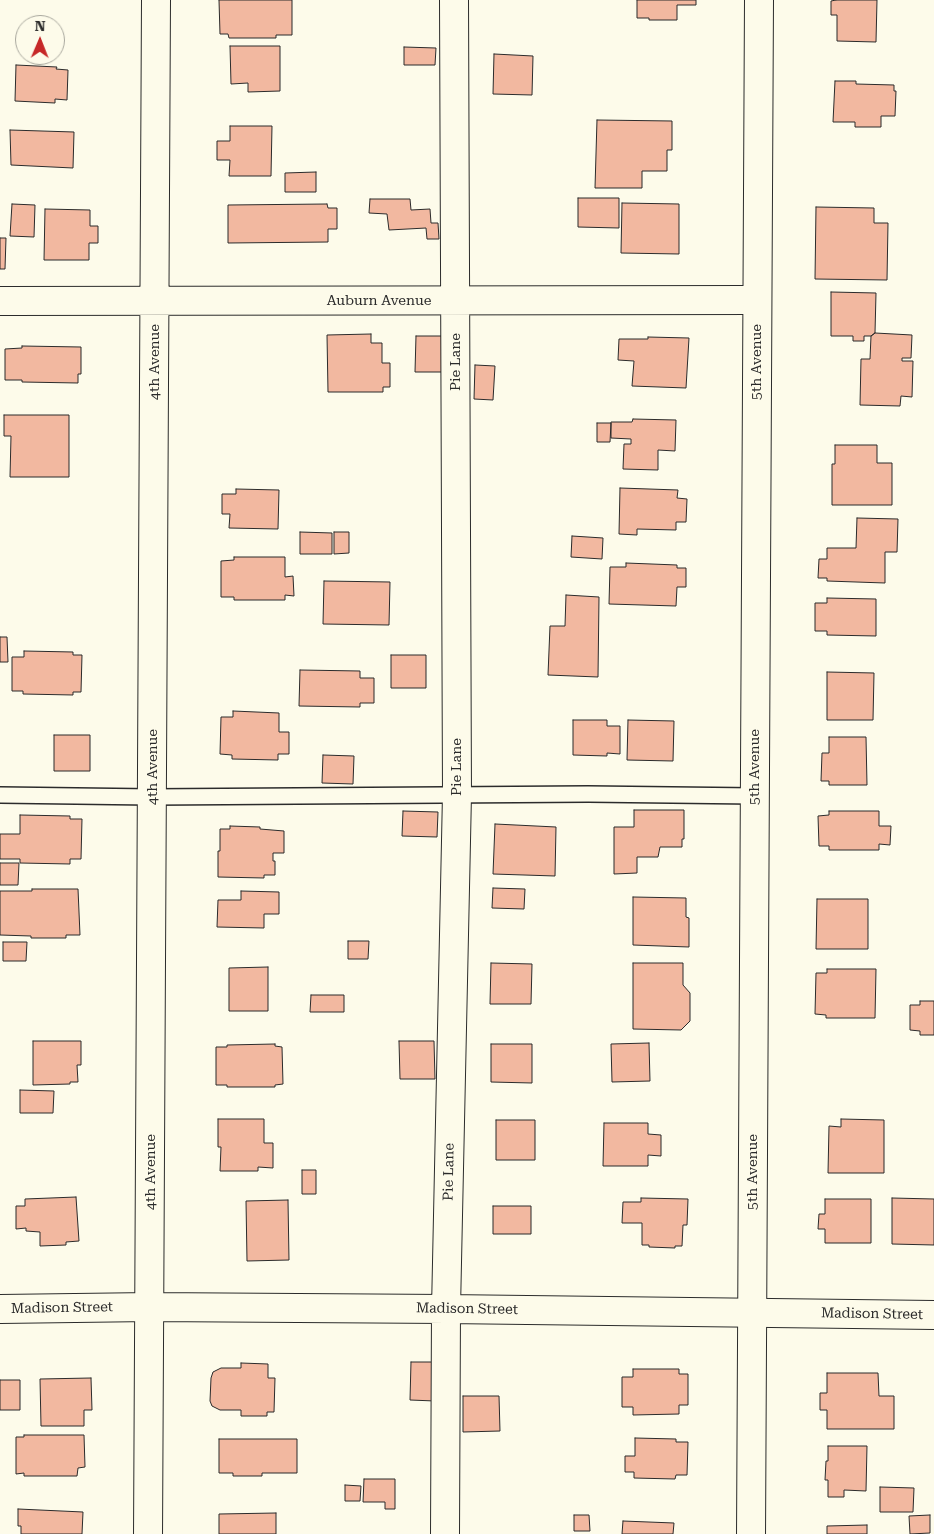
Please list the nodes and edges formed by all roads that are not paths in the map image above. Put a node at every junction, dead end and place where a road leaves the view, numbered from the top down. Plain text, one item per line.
1 (156, 0) edge
2 (454, 0) edge
3 (759, 0) edge
4 (757, 300) junction
5 (0, 301) edge
6 (155, 301) junction
7 (456, 301) junction
8 (457, 794) junction
9 (0, 795) edge
10 (755, 796) junction
11 (152, 797) junction
12 (150, 1307) junction
13 (446, 1308) junction
14 (0, 1309) edge
15 (752, 1312) junction
16 (934, 1315) edge
17 (148, 1534) edge
18 (445, 1534) edge
19 (750, 1534) edge

1 - 6 street, 4th Avenue
2 - 7 street, Pie Lane
3 - 4 street, 5th Avenue
4 - 7 street, Auburn Avenue
4 - 10 street, 5th Avenue
5 - 6 street, Auburn Avenue
6 - 7 street, Auburn Avenue
6 - 11 street, 4th Avenue
7 - 8 street, Pie Lane
8 - 10 lane
8 - 11 lane
8 - 13 street, Pie Lane
9 - 11 lane
10 - 15 street, 5th Avenue
11 - 12 street, 4th Avenue
12 - 13 street, Madison Street
12 - 14 street, Madison Street
12 - 17 street, 4th Avenue
13 - 15 street, Madison Street
13 - 18 street, Pie Lane
15 - 16 street, Madison Street
15 - 19 street, 5th Avenue

